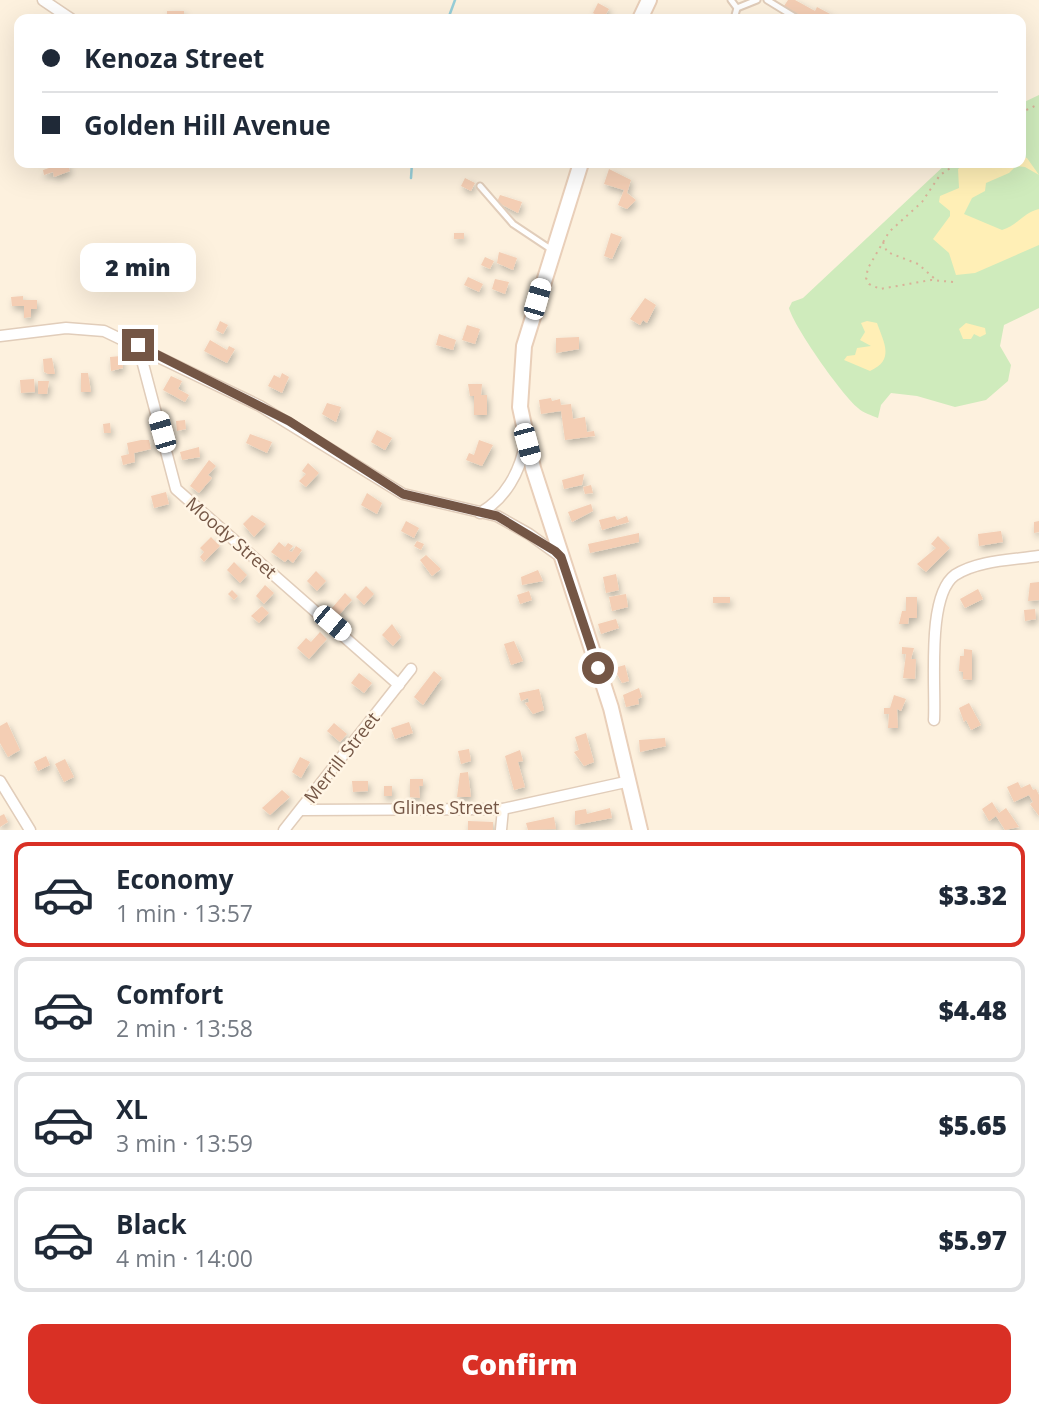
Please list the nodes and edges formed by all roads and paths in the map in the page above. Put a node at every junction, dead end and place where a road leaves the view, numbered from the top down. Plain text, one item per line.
1 (43, 0) edge
2 (732, 0) edge
3 (757, 0) edge
4 (767, 0) edge
5 (737, 8) junction
6 (64, 14) edge
7 (735, 14) edge
8 (790, 14) edge
9 (579, 168) edge
10 (951, 168) edge
11 (480, 186) dead end
12 (883, 241) junction
13 (552, 250) junction
14 (937, 280) junction
15 (953, 282) dead end
16 (0, 336) edge
17 (138, 345) junction
18 (526, 441) junction
19 (479, 513) junction
20 (1039, 556) edge
21 (561, 557) junction
22 (411, 669) dead end
23 (399, 685) junction
24 (934, 720) dead end
25 (0, 781) edge
26 (630, 781) junction
27 (503, 809) junction
28 (302, 810) junction
29 (30, 830) edge
30 (284, 830) edge
31 (501, 830) edge
32 (640, 830) edge

1 - 6 street
2 - 5 lane
3 - 5 lane
4 - 8 lane
5 - 7 lane
9 - 13 street
10 - 12 path
11 - 13 lane
12 - 14 path
12 - 14 path
13 - 18 street
14 - 15 path
16 - 17 street
17 - 19 street
17 - 23 street, Moody Street
18 - 19 street
18 - 21 street
19 - 21 street
20 - 24 street
21 - 26 street
22 - 23 street, Merrill Street
23 - 28 street, Merrill Street
25 - 29 street
26 - 27 street, Glines Street
26 - 32 street
27 - 28 street, Glines Street
27 - 31 street
28 - 30 street, Merrill Street

